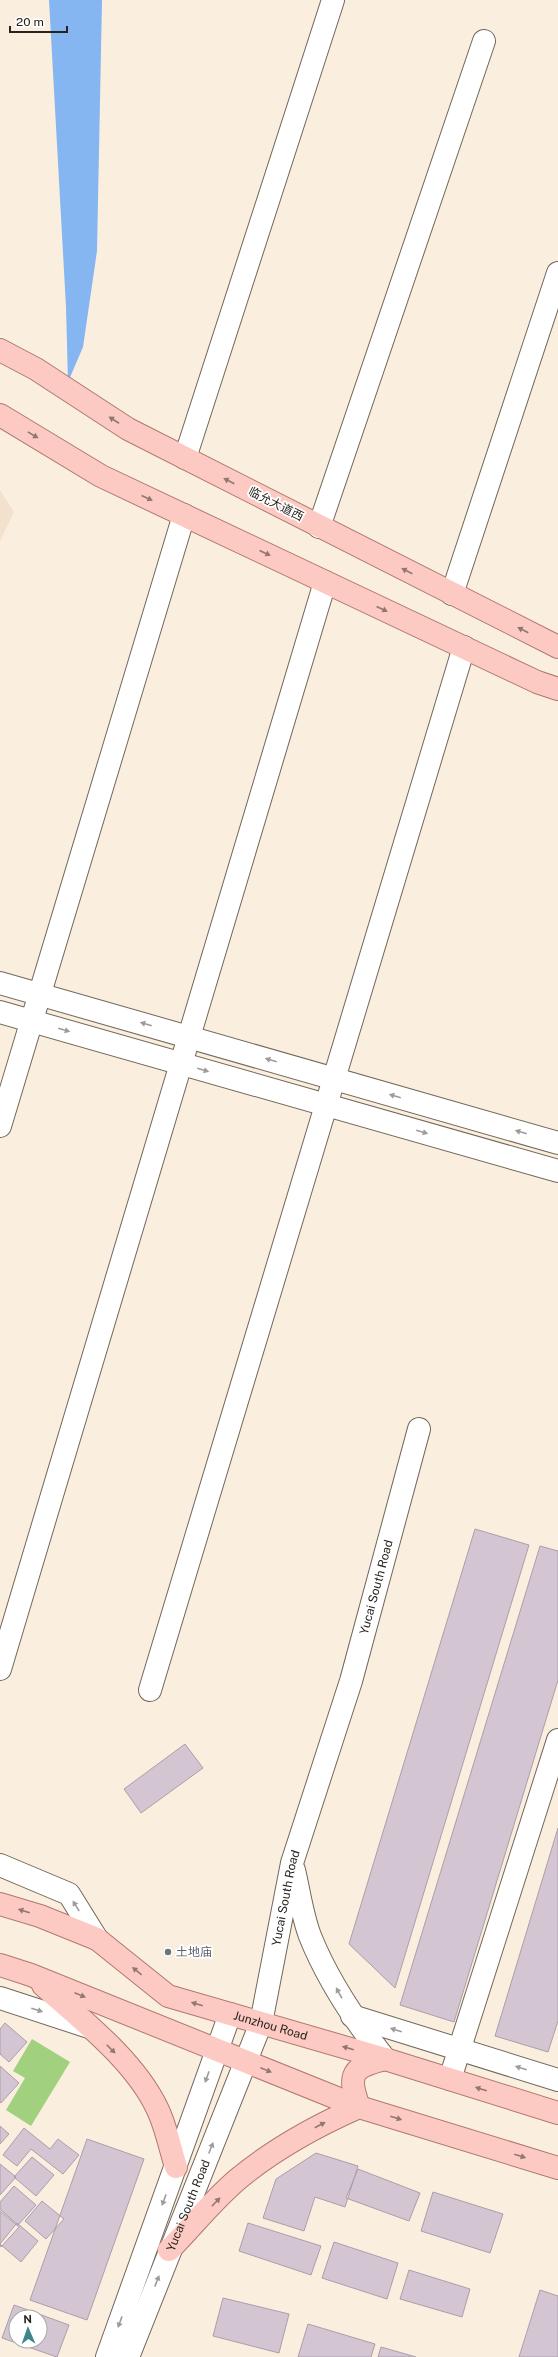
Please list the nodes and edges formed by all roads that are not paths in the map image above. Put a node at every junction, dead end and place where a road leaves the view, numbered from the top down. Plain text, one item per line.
1 (333, 0) edge
2 (484, 41) dead end
3 (558, 273) edge
4 (0, 350) edge
5 (0, 415) edge
6 (185, 458) junction
7 (184, 515) junction
8 (319, 526) junction
9 (324, 582) junction
10 (452, 594) junction
11 (464, 647) junction
12 (558, 647) edge
13 (558, 689) edge
14 (0, 983) edge
15 (40, 994) junction
16 (0, 1012) edge
17 (32, 1021) junction
18 (188, 1037) junction
19 (180, 1063) junction
20 (334, 1078) junction
21 (326, 1105) junction
22 (0, 1126) edge
23 (558, 1143) edge
24 (558, 1171) edge
25 (419, 1429) dead end
26 (0, 1669) edge
27 (150, 1690) dead end
28 (558, 1740) edge
29 (292, 1863) junction
30 (0, 1865) edge
31 (0, 1904) edge
32 (97, 1939) junction
33 (0, 1965) edge
34 (31, 1975) junction
35 (0, 1998) edge
36 (230, 2014) junction
37 (352, 2016) junction
38 (261, 2023) junction
39 (89, 2027) junction
40 (217, 2050) junction
41 (459, 2050) junction
42 (385, 2059) junction
43 (246, 2061) junction
44 (450, 2079) junction
45 (558, 2080) edge
46 (359, 2107) junction
47 (558, 2113) edge
48 (176, 2166) junction
49 (558, 2168) edge
50 (170, 2250) junction
51 (107, 2357) edge
52 (128, 2357) edge

1 - 6 street
2 - 8 street
3 - 10 street
6 -> 4 main road, 临允大道西
5 -> 7 main road
8 -> 6 main road, 临允大道西
7 -> 9 main road
7 - 15 street
10 -> 8 main road, 临允大道西
9 -> 11 main road
9 - 18 street
12 -> 10 main road, 临允大道西
11 - 13 main road
11 - 20 street
14 - 15 street
15 - 17 street
18 -> 15 street
16 - 17 street
17 -> 19 street
17 - 22 street
18 - 19 street
20 -> 18 street
19 -> 21 street
19 - 26 street
20 - 21 street
23 -> 20 street
21 -> 24 street
21 - 27 street
25 - 29 street, Yucai South Road
28 - 41 street
37 -> 29 street
29 - 38 street, Yucai South Road
32 -> 30 street
32 -> 31 main road, Junzhou Road
36 -> 32 main road, Junzhou Road
33 - 34 main road
34 - 39 main road
34 -> 40 main road
35 -> 39 street
36 - 38 main road, Junzhou Road
36 - 40 street, Yucai South Road
41 -> 37 street
37 - 42 street
42 -> 38 main road, Junzhou Road
38 - 43 street, Yucai South Road
39 -> 48 main road
40 - 43 main road
40 -> 48 street, Yucai South Road
41 - 44 street
45 -> 41 street
42 - 44 main road, Junzhou Road
42 - 46 main road
43 -> 46 main road
50 -> 43 street, Yucai South Road
47 -> 44 main road, Junzhou Road
46 -> 49 main road
50 -> 46 main road
48 -> 51 street, Yucai South Road
52 -> 50 street, Yucai South Road

